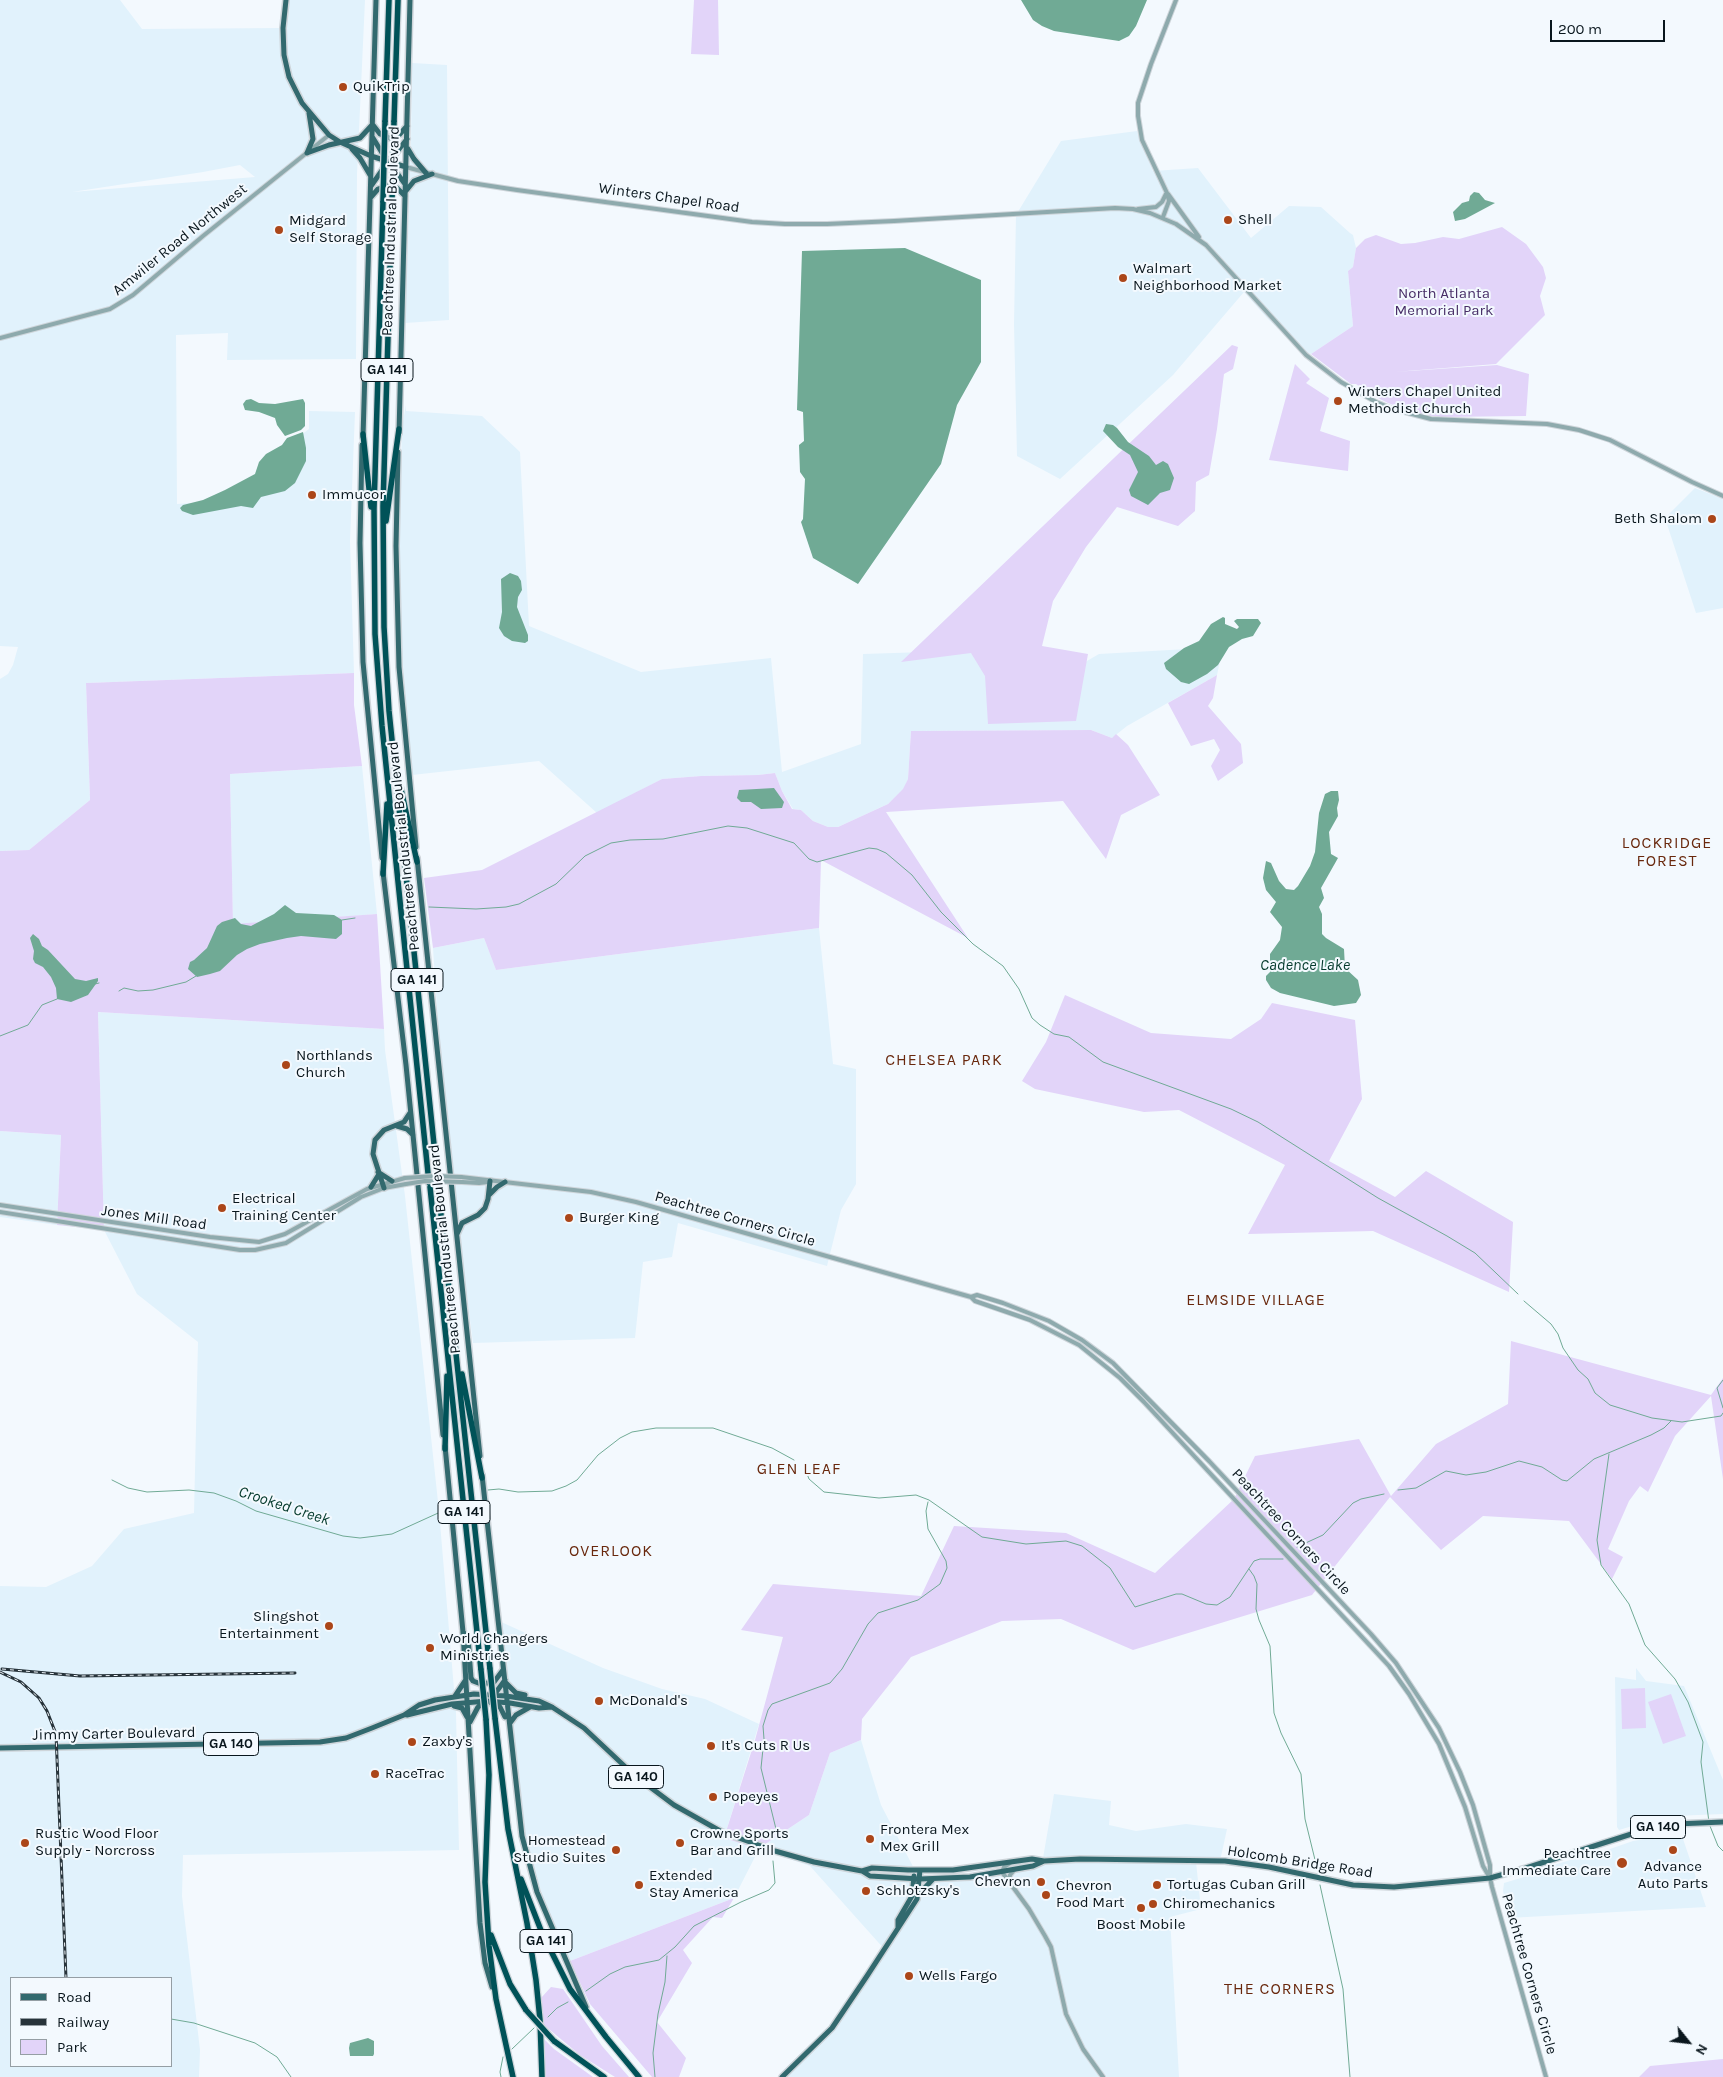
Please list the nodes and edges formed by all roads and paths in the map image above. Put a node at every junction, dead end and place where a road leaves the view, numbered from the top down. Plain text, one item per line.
1 (286, 0) edge
2 (376, 0) edge
3 (388, 0) edge
4 (398, 0) edge
5 (410, 0) edge
6 (1176, 0) edge
7 (309, 113) junction
8 (372, 124) junction
9 (407, 126) junction
10 (329, 135) junction
11 (372, 136) junction
12 (407, 139) junction
13 (340, 142) junction
14 (407, 146) junction
15 (350, 147) junction
16 (307, 153) junction
17 (371, 156) junction
18 (389, 162) junction
19 (406, 167) junction
20 (429, 173) junction
21 (370, 175) junction
22 (406, 185) junction
23 (370, 187) junction
24 (1167, 192) junction
25 (405, 194) junction
26 (370, 199) junction
27 (1133, 209) junction
28 (1163, 217) junction
29 (1206, 246) junction
30 (0, 338) edge
31 (399, 429) junction
32 (363, 434) junction
33 (1723, 496) edge
34 (374, 524) junction
35 (383, 538) junction
36 (396, 776) junction
37 (388, 789) junction
38 (417, 862) junction
39 (383, 874) junction
40 (411, 1110) junction
41 (396, 1126) junction
42 (413, 1135) junction
43 (378, 1173) junction
44 (462, 1180) junction
45 (392, 1181) junction
46 (490, 1181) junction
47 (505, 1182) junction
48 (403, 1184) junction
49 (383, 1186) junction
50 (371, 1188) junction
51 (488, 1195) junction
52 (0, 1205) edge
53 (346, 1206) junction
54 (0, 1212) edge
55 (453, 1212) junction
56 (469, 1219) junction
57 (290, 1232) junction
58 (456, 1237) junction
59 (293, 1240) junction
60 (971, 1297) junction
61 (455, 1336) junction
62 (447, 1354) junction
63 (445, 1449) junction
64 (482, 1478) junction
65 (463, 1632) junction
66 (503, 1670) junction
67 (466, 1680) junction
68 (505, 1680) junction
69 (466, 1695) junction
70 (455, 1696) junction
71 (508, 1698) junction
72 (486, 1699) junction
73 (468, 1703) junction
74 (532, 1706) junction
75 (552, 1707) junction
76 (421, 1713) junction
77 (404, 1715) junction
78 (469, 1725) junction
79 (510, 1726) junction
80 (0, 1748) edge
81 (514, 1776) junction
82 (1723, 1822) edge
83 (514, 1860) junction
84 (1044, 1861) junction
85 (1010, 1863) junction
86 (1015, 1869) junction
87 (917, 1870) junction
88 (862, 1871) junction
89 (1002, 1872) junction
90 (1490, 1878) junction
91 (917, 1879) junction
92 (933, 1879) junction
93 (1009, 1882) junction
94 (918, 1895) junction
95 (898, 1927) junction
96 (488, 1928) junction
97 (496, 1999) junction
98 (591, 2016) junction
99 (513, 2077) edge
100 (542, 2077) edge
101 (604, 2077) edge
102 (639, 2077) edge
103 (782, 2077) edge
104 (1103, 2077) edge
105 (1546, 2077) edge

1 - 7 main road, Winters Chapel Road
2 - 8 main road, Peachtree Industrial Boulevard
3 - 34 highway, Peachtree Industrial Boulevard / GA 141, bridge
4 - 35 highway, Peachtree Industrial Boulevard / GA 141, bridge
5 - 9 main road, Peachtree Industrial Boulevard
6 - 24 street
7 - 10 main road, Winters Chapel Road
7 - 16 main road
8 - 9 main road
8 - 11 main road, Peachtree Industrial Boulevard
8 - 13 main road
9 - 12 main road, Peachtree Industrial Boulevard
10 - 13 main road, Winters Chapel Road
10 - 16 street, Amwiler Road Northwest
11 - 17 main road, Peachtree Industrial Boulevard
11 - 18 main road
12 - 14 main road, Peachtree Industrial Boulevard
12 - 18 main road
13 - 15 main road, Winters Chapel Road
13 - 16 main road
14 - 19 main road, Peachtree Industrial Boulevard
14 - 20 main road
15 - 17 main road, Winters Chapel Road
15 - 21 main road
16 - 30 street, Amwiler Road Northwest
17 - 18 main road, Winters Chapel Road
17 - 21 main road, Peachtree Industrial Boulevard
18 - 19 main road, Winters Chapel Road
18 - 22 main road
18 - 23 main road
19 - 20 street, Winters Chapel Road
19 - 22 main road, Peachtree Industrial Boulevard
20 - 25 main road
20 - 27 street, Winters Chapel Road
21 - 23 main road, Peachtree Industrial Boulevard
22 - 25 main road, Peachtree Industrial Boulevard
23 - 26 main road, Peachtree Industrial Boulevard
24 - 27 street
24 - 28 street
24 - 29 street
25 - 26 main road
25 - 31 main road, Peachtree Industrial Boulevard
26 - 32 main road, Peachtree Industrial Boulevard
27 - 28 street, Winters Chapel Road
28 - 29 street, Winters Chapel Road
29 - 33 street, Winters Chapel Road
31 - 35 highway
31 - 38 main road, Peachtree Industrial Boulevard
32 - 34 highway
32 - 39 main road, Peachtree Industrial Boulevard
34 - 37 highway, Peachtree Industrial Boulevard / GA 141
35 - 36 highway, Peachtree Industrial Boulevard / GA 141
36 - 38 highway
36 - 61 highway, Peachtree Industrial Boulevard / GA 141
37 - 39 highway
37 - 62 highway, Peachtree Industrial Boulevard / GA 141
38 - 55 main road, Peachtree Industrial Boulevard
39 - 40 main road, Peachtree Industrial Boulevard
40 - 41 main road
40 - 42 main road, Peachtree Industrial Boulevard
41 - 42 main road
41 - 43 main road
42 - 63 main road, Peachtree Industrial Boulevard
43 - 45 main road
43 - 49 main road
43 - 50 main road
44 - 45 street, Peachtree Corners Circle, bridge
44 - 46 street, Peachtree Corners Circle
44 - 48 street, Peachtree Corners Circle, bridge
45 - 49 street, Peachtree Corners Circle
46 - 47 street, Peachtree Corners Circle
46 - 51 main road
47 - 51 main road
47 - 60 street, Peachtree Corners Circle
48 - 49 street, Peachtree Corners Circle
48 - 53 street, Jones Mill Road
49 - 50 street, Jones Mill Road
49 - 53 street, Jones Mill Road
50 - 57 street, Jones Mill Road
51 - 56 main road
52 - 57 street, Jones Mill Road
53 - 59 street, Jones Mill Road
54 - 59 street, Jones Mill Road
55 - 56 main road
55 - 58 main road, Peachtree Industrial Boulevard
56 - 58 main road
57 - 59 street
58 - 64 main road, Peachtree Industrial Boulevard
60 - 90 street, Peachtree Corners Circle
60 - 90 street, Peachtree Corners Circle
61 - 64 highway
61 - 83 highway, Peachtree Industrial Boulevard / GA 141, bridge
62 - 63 highway
62 - 96 highway, Peachtree Industrial Boulevard / GA 141, bridge
63 - 65 main road, Peachtree Industrial Boulevard
64 - 66 main road, Peachtree Industrial Boulevard
65 - 66 main road
65 - 67 main road, Peachtree Industrial Boulevard
66 - 68 main road, Peachtree Industrial Boulevard
67 - 69 main road, Peachtree Industrial Boulevard
67 - 70 main road
67 - 72 main road
68 - 71 main road, Peachtree Industrial Boulevard
68 - 72 main road
68 - 75 main road
69 - 70 main road, Jimmy Carter Boulevard / GA 140
69 - 72 main road, Jimmy Carter Boulevard / GA 140
69 - 73 main road, Peachtree Industrial Boulevard
70 - 77 main road, Jimmy Carter Boulevard / GA 140
71 - 72 main road, Jimmy Carter Boulevard / GA 140
71 - 72 main road
71 - 74 main road, Jimmy Carter Boulevard / GA 140
71 - 75 main road, Jimmy Carter Boulevard / GA 140
71 - 79 main road, Peachtree Industrial Boulevard
72 - 73 main road, Jimmy Carter Boulevard / GA 140
72 - 78 main road
72 - 81 main road
73 - 76 main road, Jimmy Carter Boulevard / GA 140
73 - 78 main road, Peachtree Industrial Boulevard
74 - 75 main road, Jimmy Carter Boulevard / GA 140
74 - 79 main road
75 - 88 main road, Jimmy Carter Boulevard / GA 140
76 - 77 main road, Jimmy Carter Boulevard / GA 140
76 - 78 main road
77 - 80 main road, Jimmy Carter Boulevard / GA 140
78 - 97 main road, Peachtree Industrial Boulevard
79 - 81 main road, Peachtree Industrial Boulevard
81 - 98 main road
82 - 90 main road, Holcomb Bridge Road / GA 140
83 - 98 highway, GA 141
83 - 100 highway, Peachtree Industrial Boulevard
84 - 85 main road, Holcomb Bridge Road / GA 140
84 - 86 main road, Holcomb Bridge Road / GA 140
84 - 90 main road, Holcomb Bridge Road / GA 140
85 - 87 main road, Holcomb Bridge Road / GA 140
85 - 89 street
86 - 89 main road, Holcomb Bridge Road / GA 140
86 - 93 street
87 - 88 main road, Holcomb Bridge Road / GA 140
87 - 91 main road
88 - 91 main road, Jimmy Carter Boulevard / GA 140
89 - 92 main road, Holcomb Bridge Road / GA 140
89 - 93 street
90 - 105 street, Peachtree Corners Circle
91 - 92 main road, Holcomb Bridge Road / GA 140
91 - 94 main road
91 - 95 main road
92 - 94 main road
93 - 104 street
94 - 95 main road
95 - 103 main road
96 - 97 highway
96 - 101 highway, GA 141, bridge
97 - 99 highway
98 - 102 highway, GA 141

